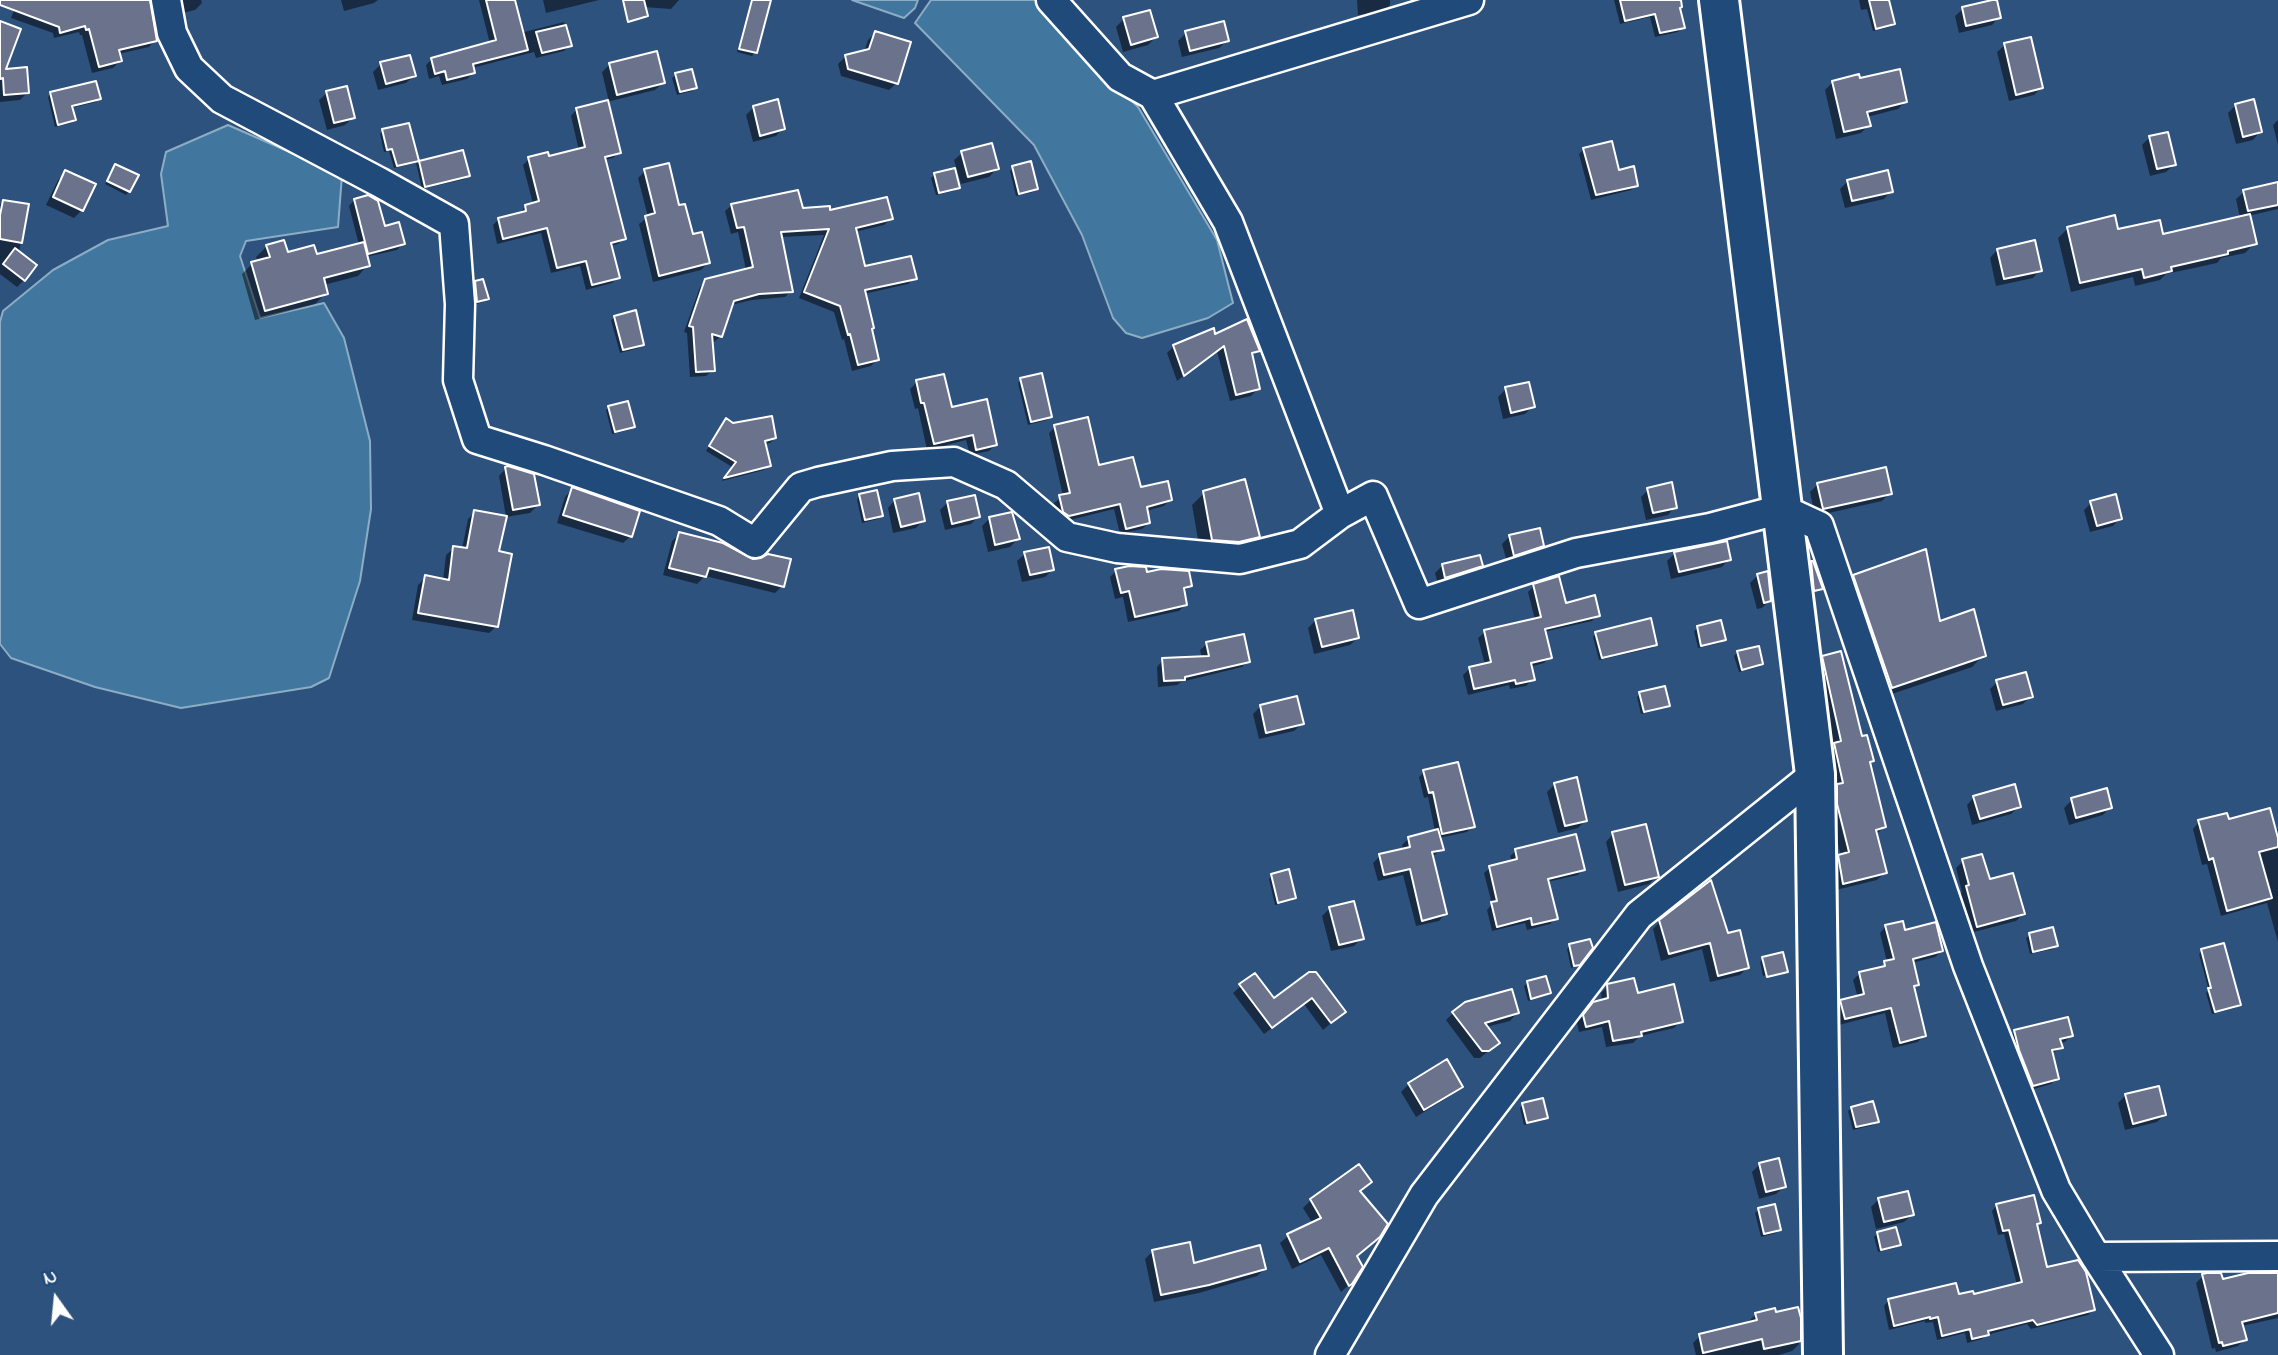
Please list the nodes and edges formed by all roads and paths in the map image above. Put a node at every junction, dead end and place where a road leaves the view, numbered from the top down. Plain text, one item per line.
1 (166, 0) edge
2 (1051, 0) edge
3 (1468, 0) edge
4 (1719, 0) edge
5 (1153, 95) junction
6 (1782, 509) junction
7 (1339, 514) junction
8 (1815, 774) junction
9 (2278, 1256) edge
10 (2096, 1258) junction
11 (1330, 1355) edge
12 (1823, 1355) edge
13 (2159, 1355) edge

1 - 7 street
2 - 5 street
3 - 5 street
4 - 6 main road
5 - 7 street
6 - 7 street
6 - 8 main road
6 - 10 street
8 - 11 street
8 - 12 main road
9 - 10 street
10 - 13 street

